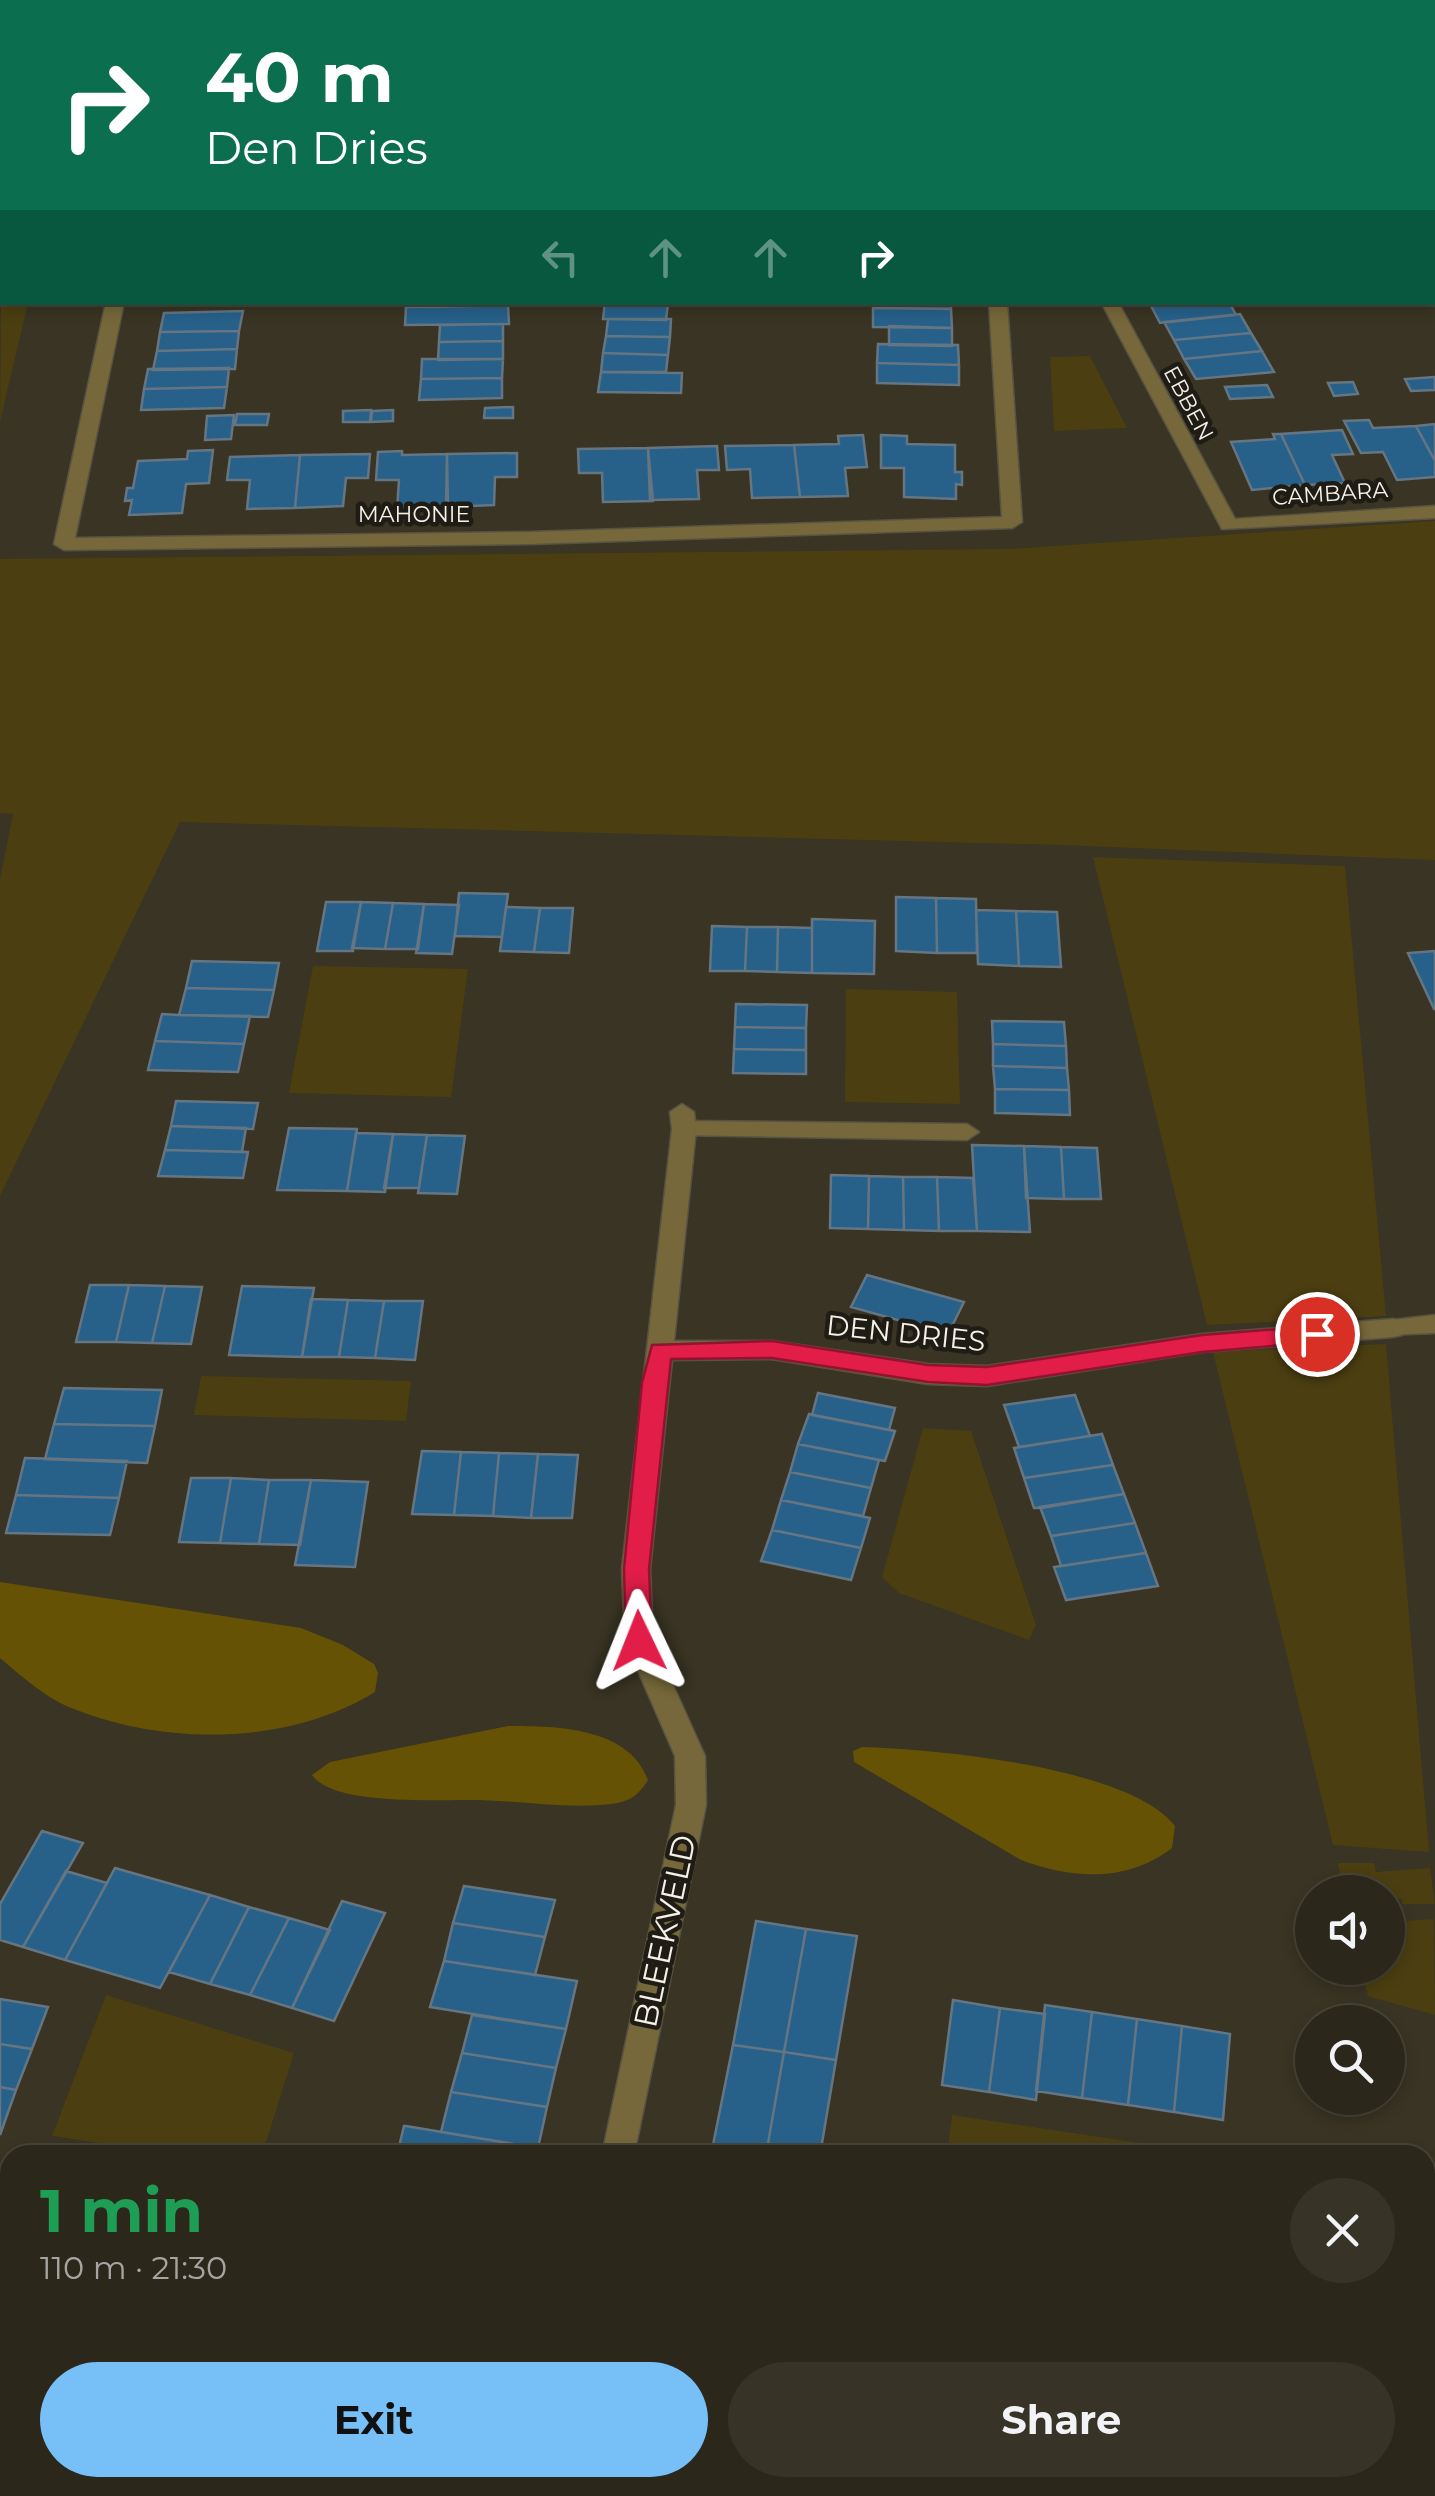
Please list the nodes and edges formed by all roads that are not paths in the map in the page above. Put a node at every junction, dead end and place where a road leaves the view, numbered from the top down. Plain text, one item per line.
1 (115, 305) edge
2 (998, 305) edge
3 (1111, 305) edge
4 (1435, 512) edge
5 (1229, 525) joint
6 (967, 1132) dead end
7 (1435, 1324) edge
8 (661, 1351) junction
9 (620, 2145) edge

1 - 2 street, MAHONIE
3 - 5 street, EBBEN
4 - 5 street, CAMBARA
6 - 8 street
7 - 8 street, DEN DRIES
8 - 9 street, BLEEKVELD

